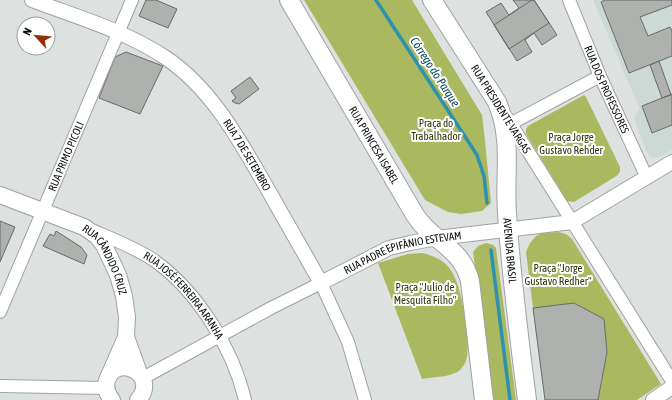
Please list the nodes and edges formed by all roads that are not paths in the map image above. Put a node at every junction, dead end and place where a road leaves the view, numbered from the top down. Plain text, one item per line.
1 (32, 0) edge
2 (132, 0) edge
3 (288, 0) edge
4 (432, 0) edge
5 (569, 0) edge
6 (118, 33) junction
7 (600, 76) junction
8 (497, 102) junction
9 (510, 124) junction
10 (672, 162) edge
11 (647, 178) junction
12 (0, 195) edge
13 (43, 212) junction
14 (572, 222) junction
15 (84, 227) junction
16 (508, 230) junction
17 (437, 238) junction
18 (321, 283) junction
19 (0, 312) edge
20 (219, 337) junction
21 (126, 338) junction
22 (141, 376) junction
23 (672, 381) edge
24 (0, 386) edge
25 (672, 387) edge
26 (109, 392) edge
27 (140, 399) edge
28 (245, 400) edge
29 (365, 400) edge
30 (484, 400) edge
31 (527, 400) edge
32 (653, 400) edge

1 - 6 street, RUA 7 DE SETEMBRO
2 - 6 street, RUA PRIMO PICOLI
3 - 17 main road, RUA PRINCESA ISABEL
4 - 8 main road, RUA PRESIDENTE VARGAS
5 - 7 street, RUA DOS PROFESSORES
6 - 13 street, RUA PRIMO PICOLI
6 - 18 street, RUA 7 DE SETEMBRO
7 - 9 street
7 - 11 street, RUA DOS PROFESSORES
8 - 9 street, RUA PRESIDENTE VARGAS
8 - 16 main road, AVENIDA BRASIL
9 - 14 street, RUA PRESIDENTE VARGAS
10 - 11 street, RUA PADRE EPIFÂNIO ESTEVAM
11 - 14 street, RUA PADRE EPIFÂNIO ESTEVAM
12 - 13 main road, RUA CÂNDIDO CRUZ
13 - 15 main road, RUA CÂNDIDO CRUZ
13 - 19 street, RUA PRIMO PICOLI
14 - 16 street, RUA PADRE EPIFÂNIO ESTEVAM
14 - 23 street, RUA PRESIDENTE VARGAS
15 - 20 street, RUA JOSÉ FERREIRA ARANHA
15 - 21 main road, RUA CÂNDIDO CRUZ
16 - 17 street, RUA PADRE EPIFÂNIO ESTEVAM
16 - 31 main road, AVENIDA BRASIL
17 - 18 street, RUA PADRE EPIFÂNIO ESTEVAM
17 - 30 main road, RUA PRINCESA ISABEL
18 - 20 street, RUA PADRE EPIFÂNIO ESTEVAM
18 - 29 street, RUA 7 DE SETEMBRO
20 - 22 street, RUA PADRE EPIFÂNIO ESTEVAM
20 - 28 street, RUA JOSÉ FERREIRA ARANHA
21 - 22 main road
21 - 26 main road
22 - 26 main road
22 - 27 main road
24 - 26 street
25 - 32 street

